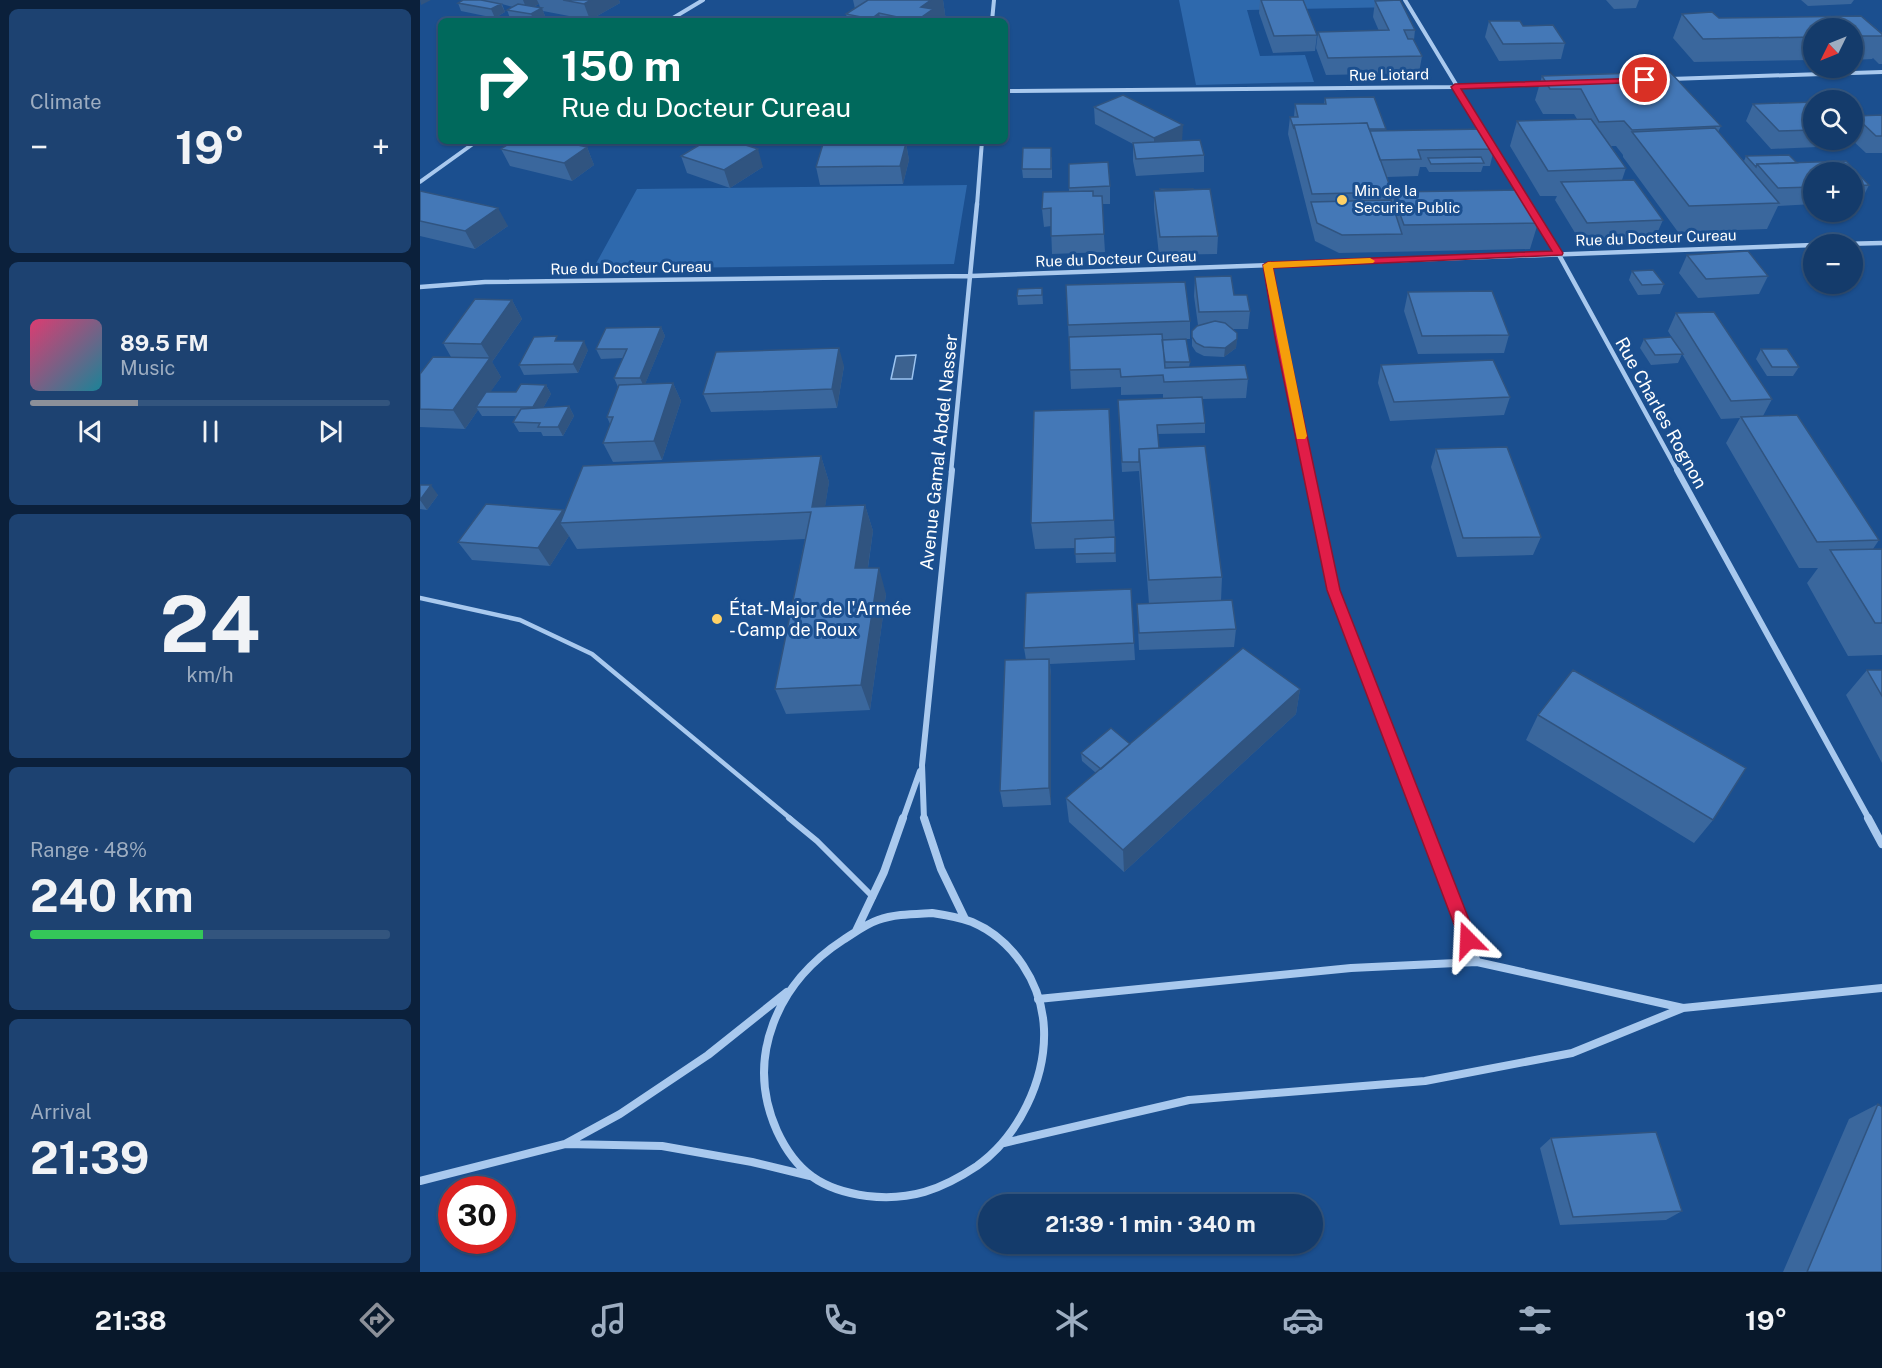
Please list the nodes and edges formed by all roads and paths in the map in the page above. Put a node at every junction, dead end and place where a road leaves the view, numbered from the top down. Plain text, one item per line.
1 (703, 0) edge
2 (994, 0) edge
3 (1405, 0) edge
4 (673, 18) edge
5 (992, 18) edge
6 (1882, 72) edge
7 (1669, 79) edge
8 (1550, 83) edge
9 (1455, 87) junction
10 (1008, 91) edge
11 (473, 144) edge
12 (982, 144) edge
13 (420, 182) edge
14 (1863, 243) edge
15 (1882, 243) edge
16 (1803, 245) edge
17 (1558, 253) junction
18 (1268, 265) junction
19 (971, 276) junction
20 (420, 287) edge
21 (420, 598) edge
22 (922, 765) junction
23 (1882, 844) edge
24 (873, 897) junction
25 (965, 919) junction
26 (856, 932) junction
27 (1477, 962) junction
28 (1882, 988) edge
29 (789, 990) junction
30 (1038, 999) junction
31 (1683, 1008) junction
32 (1004, 1143) junction
33 (565, 1144) junction
34 (815, 1177) junction
35 (420, 1181) edge

1 - 4 street
2 - 5 street
3 - 9 street, Rue Charles Rognon
6 - 7 street
8 - 9 street, Rue Liotard
9 - 10 street, Rue Liotard
9 - 17 street, Rue Charles Rognon
11 - 13 street
12 - 19 street, Avenue Gamal Abdel Nasser
14 - 15 street
16 - 17 street, Rue du Docteur Cureau
17 - 18 street, Rue du Docteur Cureau
17 - 23 street, Rue Charles Rognon
18 - 19 street, Rue du Docteur Cureau
18 - 27 street
19 - 20 street, Rue du Docteur Cureau
19 - 22 street, Avenue Gamal Abdel Nasser
21 - 24 lane
22 - 24 street, Avenue Gamal Abdel Nasser
22 - 25 street, Avenue Gamal Abdel Nasser
24 - 26 street, Avenue Gamal Abdel Nasser
25 - 26 street
25 - 30 street
26 - 29 street
27 - 30 street
27 - 31 street
28 - 31 street
29 - 33 street
29 - 34 street
30 - 32 street
31 - 32 street
32 - 34 street
33 - 34 street
33 - 35 street

